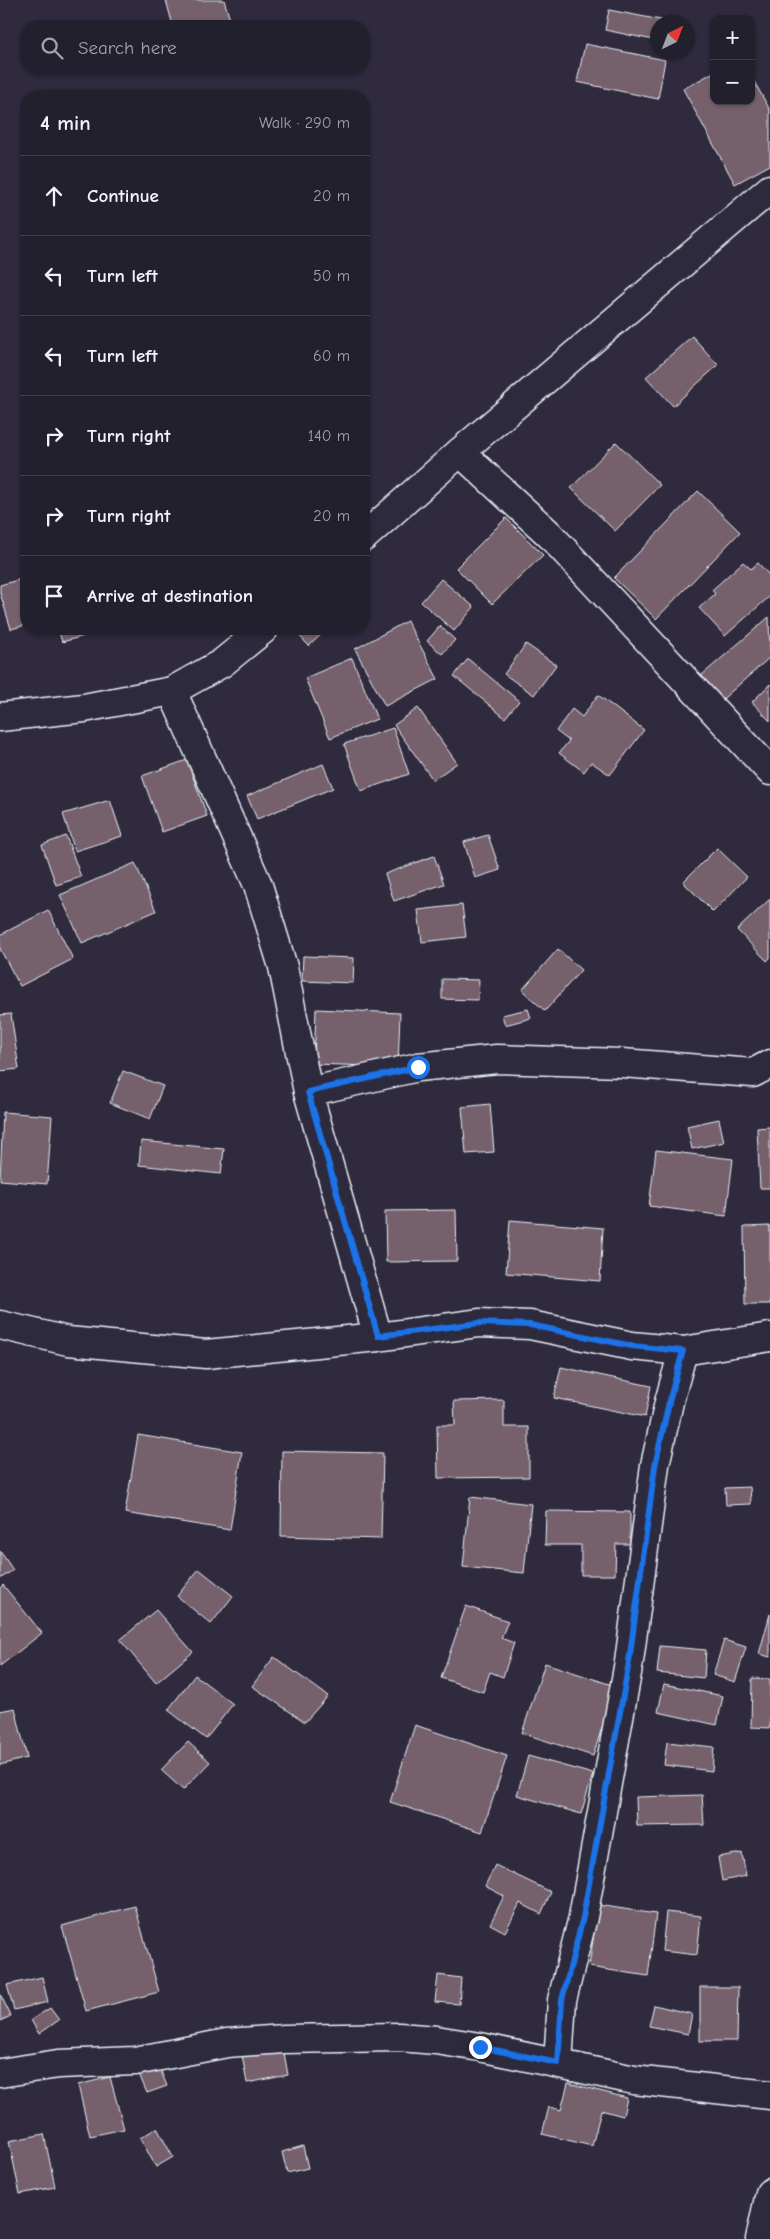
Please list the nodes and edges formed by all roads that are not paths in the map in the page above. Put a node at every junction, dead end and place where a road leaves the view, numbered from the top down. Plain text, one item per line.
1 (770, 189) edge
2 (460, 452) junction
3 (370, 532) edge
4 (257, 635) edge
5 (172, 691) junction
6 (0, 717) edge
7 (770, 771) edge
8 (770, 1064) edge
9 (308, 1092) junction
10 (0, 1325) edge
11 (378, 1336) junction
12 (770, 1337) edge
13 (683, 1351) junction
14 (558, 2063) junction
15 (0, 2073) edge
16 (770, 2096) edge
17 (770, 2193) edge
18 (760, 2239) edge

1 - 2 street
2 - 3 street
2 - 7 street
4 - 5 street
5 - 6 street
5 - 9 street
8 - 9 street
9 - 11 street
10 - 11 street
11 - 13 street
12 - 13 street
13 - 14 street
14 - 15 street
14 - 16 street
17 - 18 street

